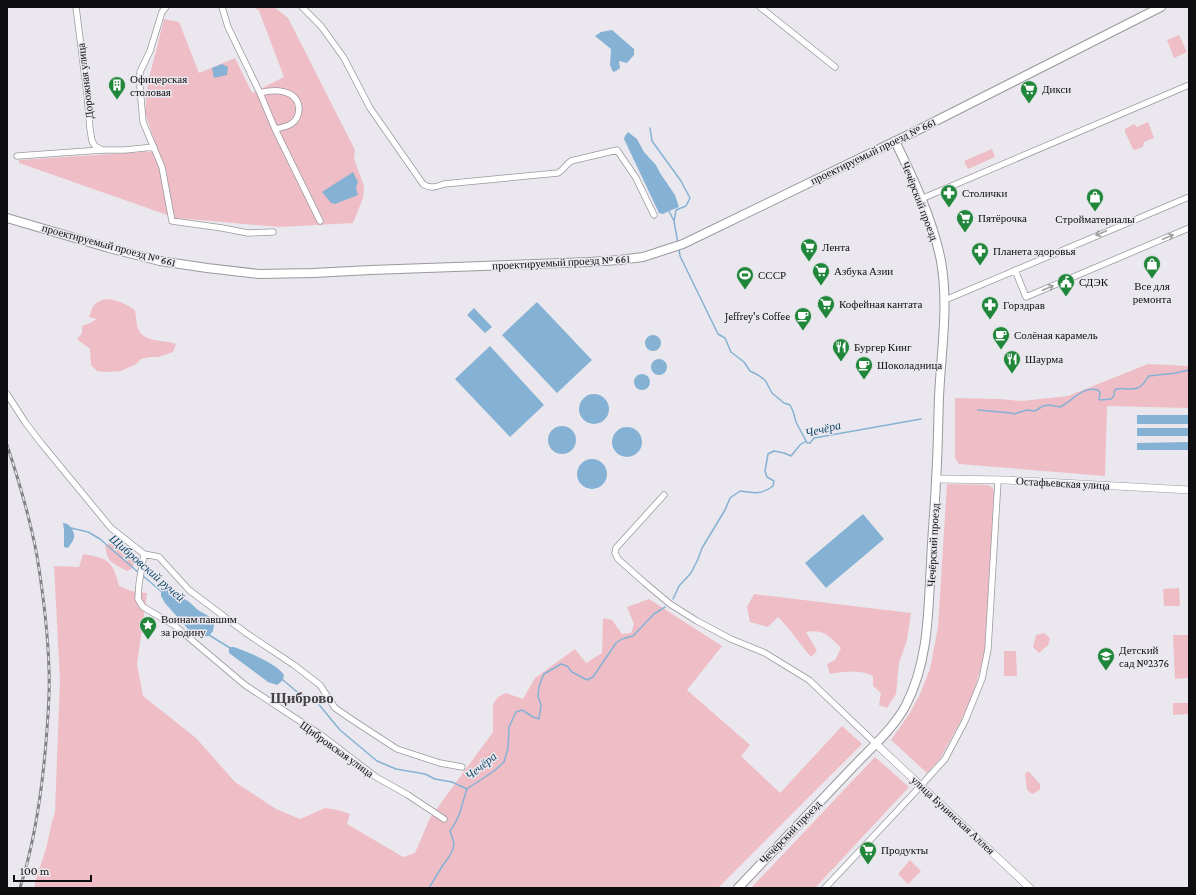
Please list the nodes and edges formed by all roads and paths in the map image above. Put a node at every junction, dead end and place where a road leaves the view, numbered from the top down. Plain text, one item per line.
1 (76, 7) edge
2 (166, 7) edge
3 (222, 7) edge
4 (302, 7) edge
5 (760, 7) edge
6 (1161, 7) edge
7 (835, 67) dead end
8 (1189, 85) edge
9 (260, 93) junction
10 (275, 129) junction
11 (895, 141) junction
12 (154, 147) junction
13 (102, 150) junction
14 (17, 156) dead end
15 (1189, 196) edge
16 (921, 199) junction
17 (654, 215) dead end
18 (7, 218) edge
19 (320, 221) dead end
20 (1189, 228) edge
21 (272, 232) dead end
22 (1015, 270) junction
23 (945, 300) junction
24 (7, 394) edge
25 (937, 479) junction
26 (998, 480) junction
27 (1189, 490) edge
28 (664, 495) dead end
29 (144, 554) junction
30 (875, 743) junction
31 (462, 767) dead end
32 (921, 785) junction
33 (444, 819) dead end
34 (738, 888) edge
35 (825, 888) edge
36 (1030, 888) edge

1 - 13 street, Дорожная улица
2 - 12 street
3 - 9 street
4 - 17 street
5 - 7 street
6 - 11 main road, проектируемый проезд № 661
8 - 16 street
9 - 10 street
9 - 10 street
10 - 19 street
11 - 16 main road, Чечёрский проезд
11 - 18 main road, проектируемый проезд № 661
12 - 13 street
12 - 21 street
13 - 14 street
15 -> 22 street
16 - 23 main road, Чечёрский проезд
22 -> 20 street
22 - 23 street
23 - 25 main road, Чечёрский проезд
24 - 29 street
25 - 26 street, Остафьевская улица
25 - 30 main road, Чечёрский проезд
26 - 27 street, Остафьевская улица
26 - 32 street
28 - 30 street
29 - 31 street
29 - 33 street, Щибровская улица
30 - 32 street, улица Бунинская Аллея
30 - 34 main road, Чечёрский проезд
32 - 35 street
32 - 36 street, улица Бунинская Аллея

